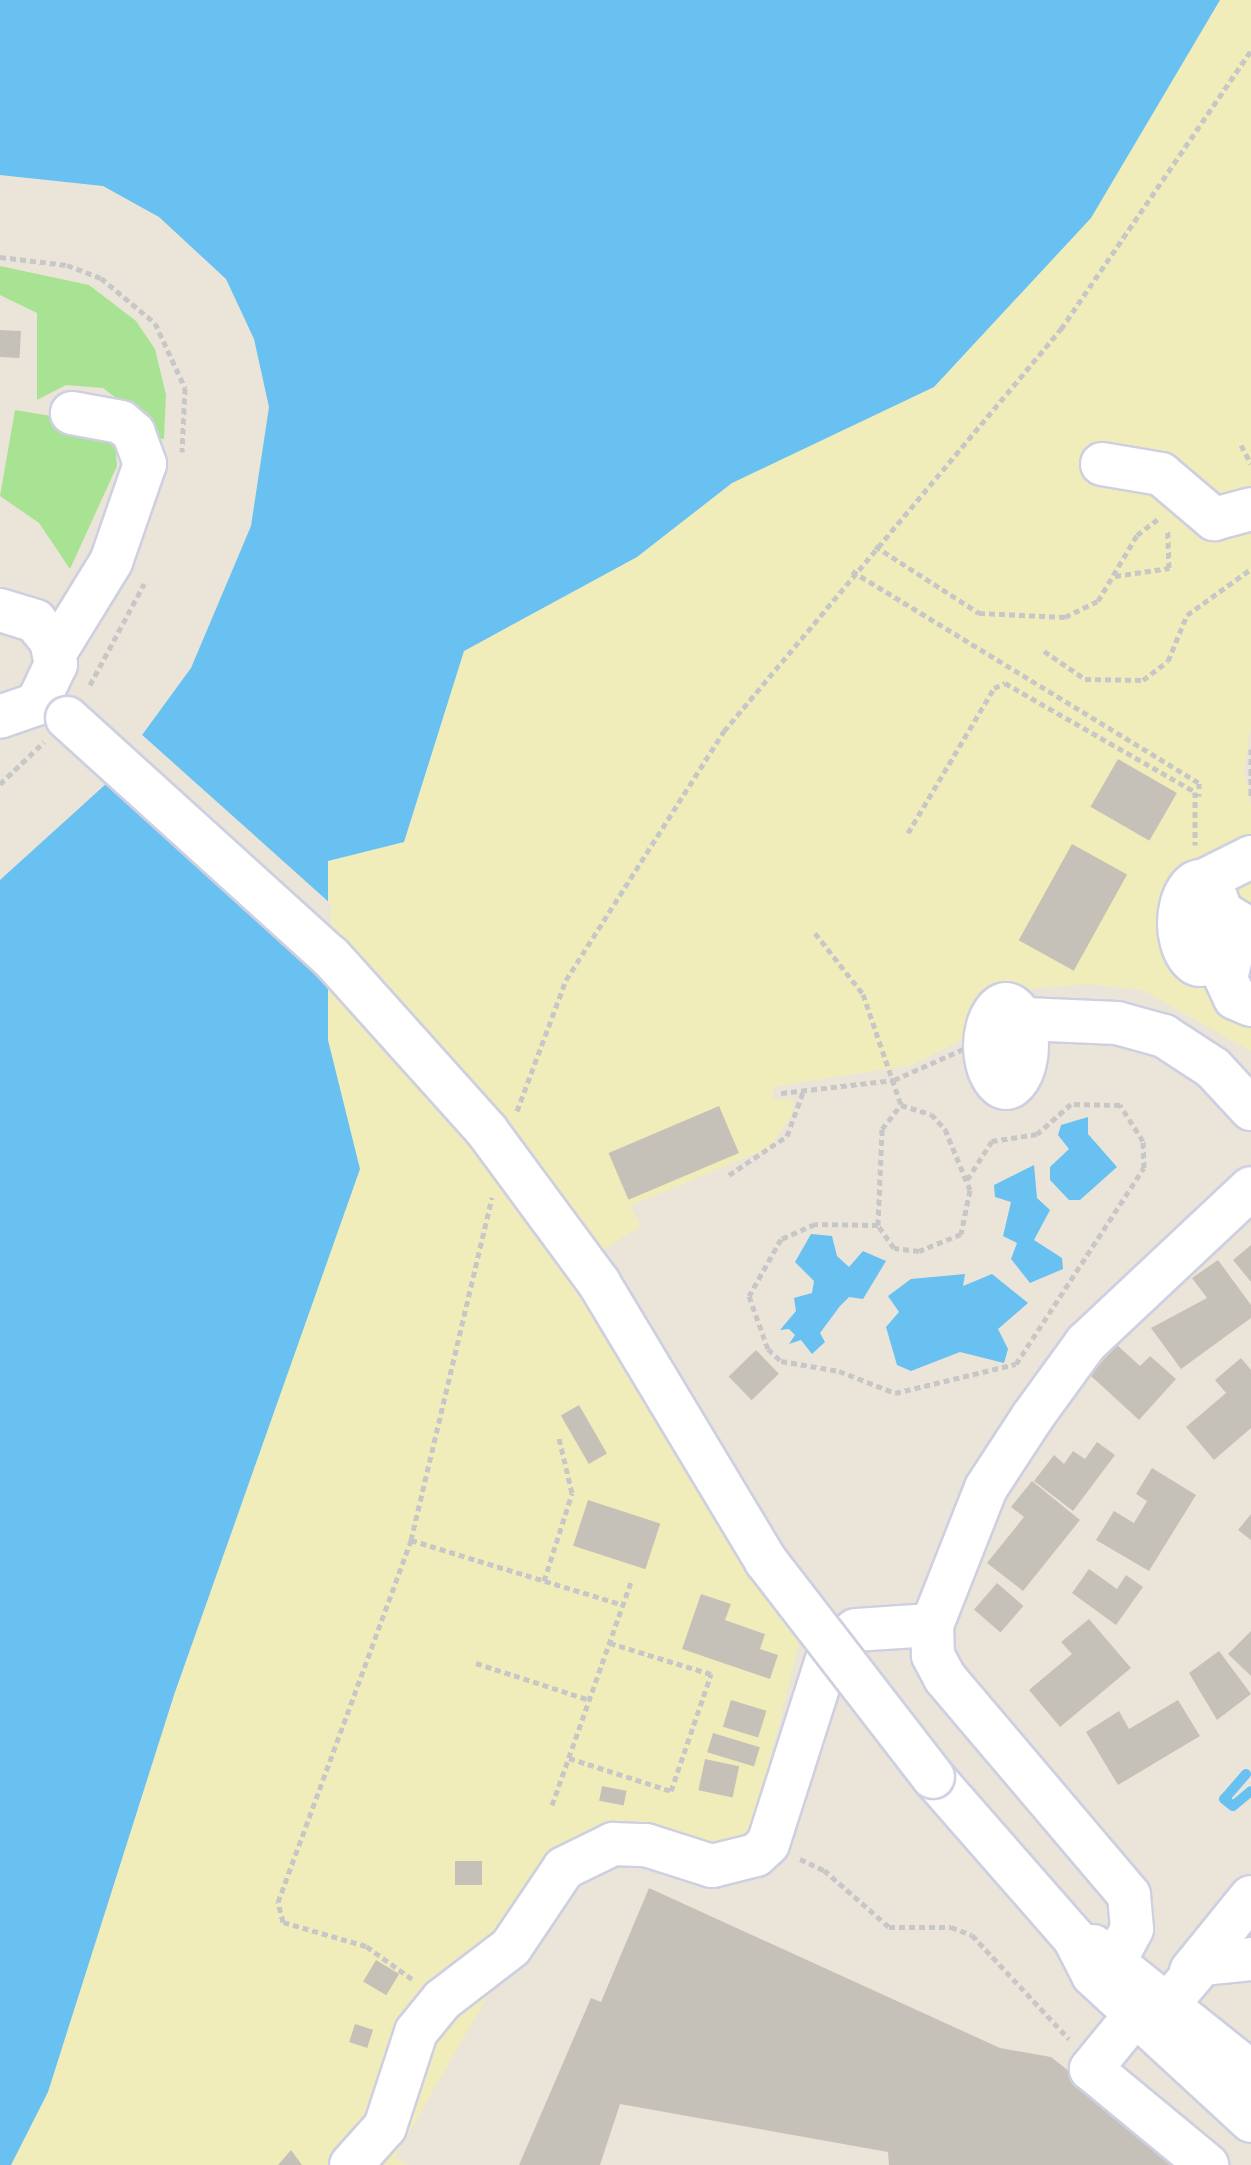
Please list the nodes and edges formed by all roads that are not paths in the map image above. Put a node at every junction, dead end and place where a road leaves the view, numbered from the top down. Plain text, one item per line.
1 (72, 413) dead end
2 (1102, 464) dead end
3 (1251, 509) edge
4 (0, 610) edge
5 (55, 653) junction
6 (56, 707) junction
7 (1, 719) edge
8 (1251, 857) edge
9 (1251, 1005) edge
10 (1007, 1028) road end
11 (1251, 1109) edge
12 (1251, 1188) edge
13 (932, 1625) junction
14 (1251, 1897) edge
15 (1074, 1938) junction
16 (1116, 1959) junction
17 (1251, 1959) edge
18 (1160, 2005) junction
19 (1251, 2072) edge
20 (1251, 2121) edge
21 (351, 2165) edge
22 (1207, 2165) edge

1 - 5 lane
2 - 3 lane
4 - 5 lane
5 - 6 lane
6 - 7 lane
6 - 15 lane, bridge
8 - 9 lane
10 - 11 lane
12 - 13 lane
13 - 16 lane
13 - 21 lane
14 - 18 lane
15 - 16 lane
15 - 18 lane
16 - 18 lane
17 - 18 lane
18 - 19 lane
18 - 20 lane
18 - 22 lane

